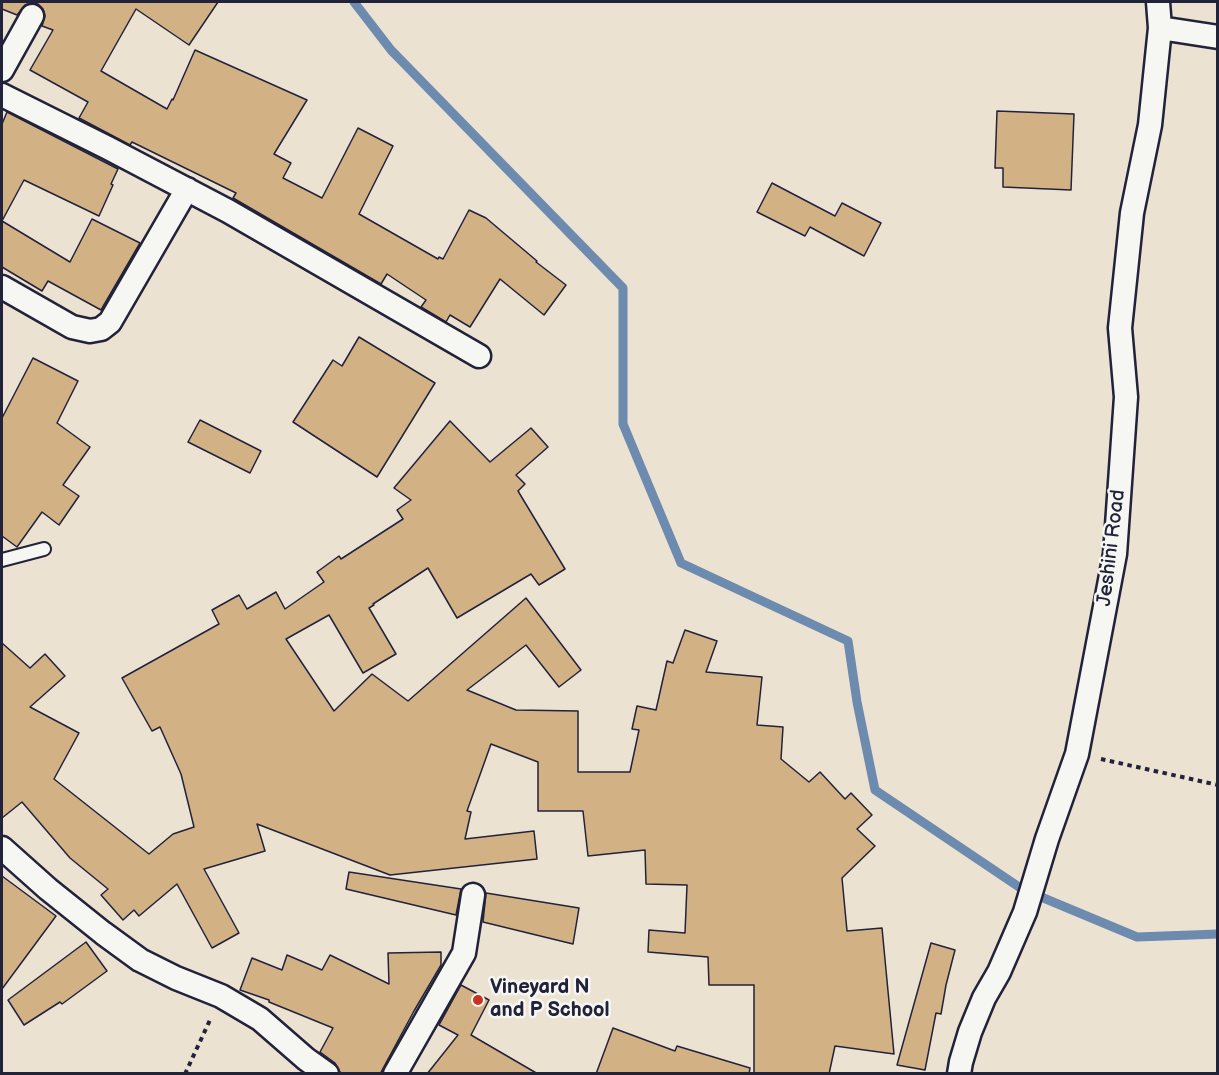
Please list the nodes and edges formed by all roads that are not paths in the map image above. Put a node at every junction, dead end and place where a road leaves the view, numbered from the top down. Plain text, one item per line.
1 (1158, 2) edge
2 (32, 16) dead end
3 (1160, 28) junction
4 (1218, 37) edge
5 (2, 70) edge
6 (2, 95) edge
7 (187, 189) junction
8 (2, 286) edge
9 (479, 356) dead end
10 (44, 549) dead end
11 (2, 560) edge
12 (2, 849) edge
13 (473, 895) dead end
14 (327, 1074) edge
15 (394, 1074) edge
16 (959, 1074) edge

1 - 3 street, Jeshini Road
2 - 5 street
3 - 4 street
3 - 16 street, Jeshini Road
6 - 7 street
7 - 8 street
7 - 9 street
10 - 11 lane
12 - 14 street
13 - 15 street

